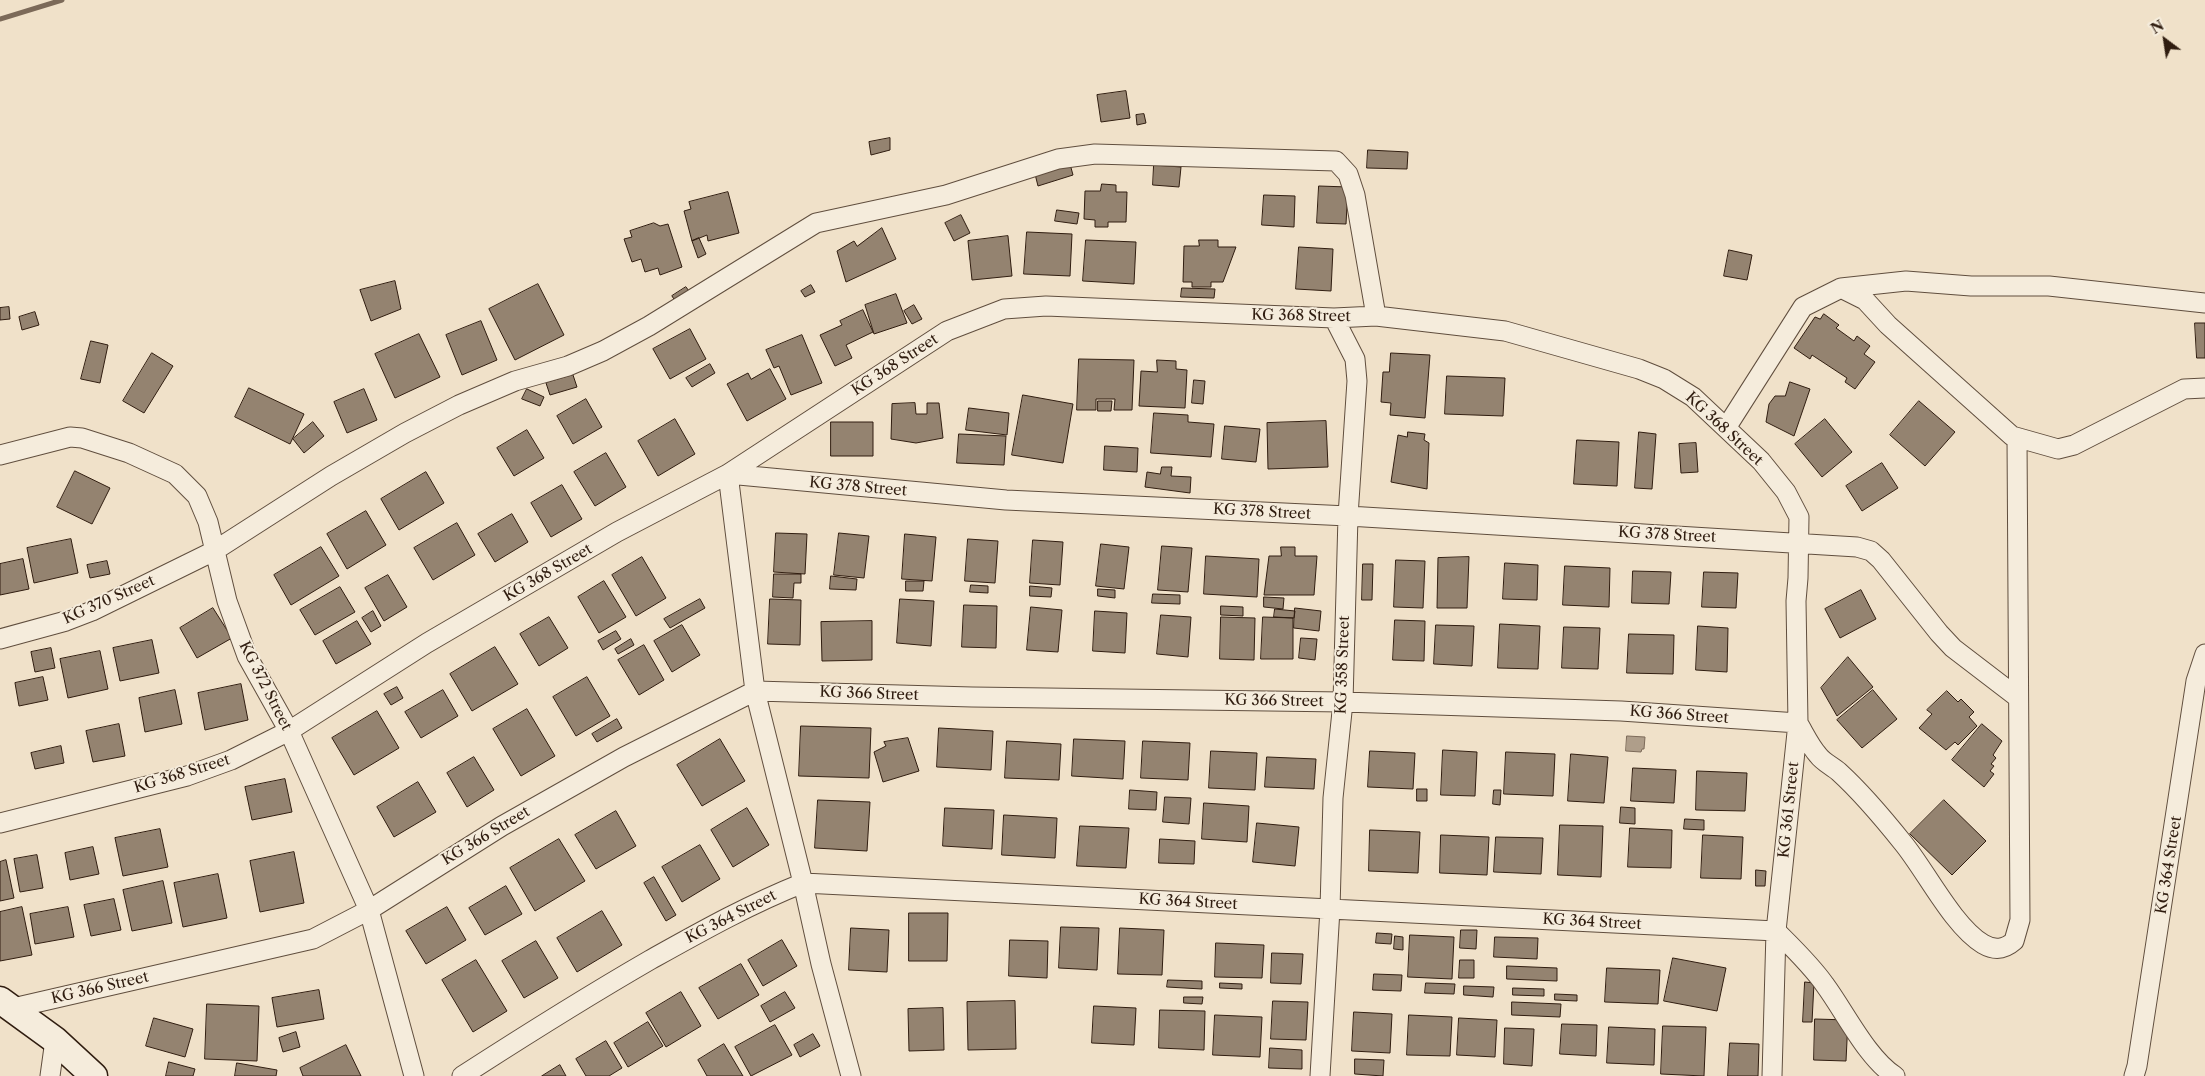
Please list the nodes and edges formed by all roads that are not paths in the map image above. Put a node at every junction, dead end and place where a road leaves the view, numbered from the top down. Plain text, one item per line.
1 (1841, 288) junction
2 (2205, 303) edge
3 (1376, 316) junction
4 (1334, 318) junction
5 (2205, 388) edge
6 (1726, 428) junction
7 (2017, 438) junction
8 (0, 455) edge
9 (728, 474) junction
10 (1348, 516) junction
11 (1797, 543) junction
12 (214, 551) junction
13 (0, 639) edge
14 (2205, 654) edge
15 (755, 691) junction
16 (2017, 696) junction
17 (1343, 702) junction
18 (1798, 723) junction
19 (288, 731) junction
20 (0, 823) edge
21 (803, 883) junction
22 (1330, 909) junction
23 (369, 910) junction
24 (1776, 930) junction
25 (7, 1004) edge
26 (54, 1040) junction
27 (50, 1076) edge
28 (94, 1076) edge
29 (414, 1076) edge
30 (462, 1076) edge
31 (851, 1076) edge
32 (1320, 1076) edge
33 (1772, 1076) edge
34 (1895, 1076) edge
35 (2134, 1076) edge

1 - 2 street
1 - 6 street
1 - 7 street
3 - 4 street, KG 368 Street
3 - 6 street, KG 368 Street
3 - 12 street, KG 370 Street
4 - 9 street, KG 368 Street
4 - 10 street, KG 358 Street
5 - 7 street
6 - 11 street, KG 368 Street
7 - 16 street
8 - 12 street, KG 372 Street
9 - 10 street, KG 378 Street
9 - 15 street
9 - 19 street, KG 368 Street
10 - 11 street, KG 378 Street
10 - 17 street, KG 358 Street
11 - 16 street, KG 378 Street
11 - 18 street, KG 361 Street
12 - 13 street, KG 370 Street
12 - 19 street, KG 372 Street
14 - 35 street, KG 364 Street
15 - 17 street, KG 366 Street
15 - 21 street
15 - 23 street, KG 366 Street
16 - 18 street
17 - 18 street, KG 366 Street
17 - 22 street, KG 358 Street
18 - 24 street, KG 361 Street
19 - 20 street, KG 368 Street
19 - 23 street, KG 372 Street
21 - 22 street, KG 364 Street
21 - 30 street, KG 364 Street
21 - 31 street
22 - 24 street, KG 364 Street
22 - 32 street, KG 358 Street
23 - 25 street, KG 366 Street
23 - 29 street, KG 372 Street
24 - 33 street, KG 361 Street
24 - 34 street
25 - 26 main road
26 - 27 street
26 - 28 main road

